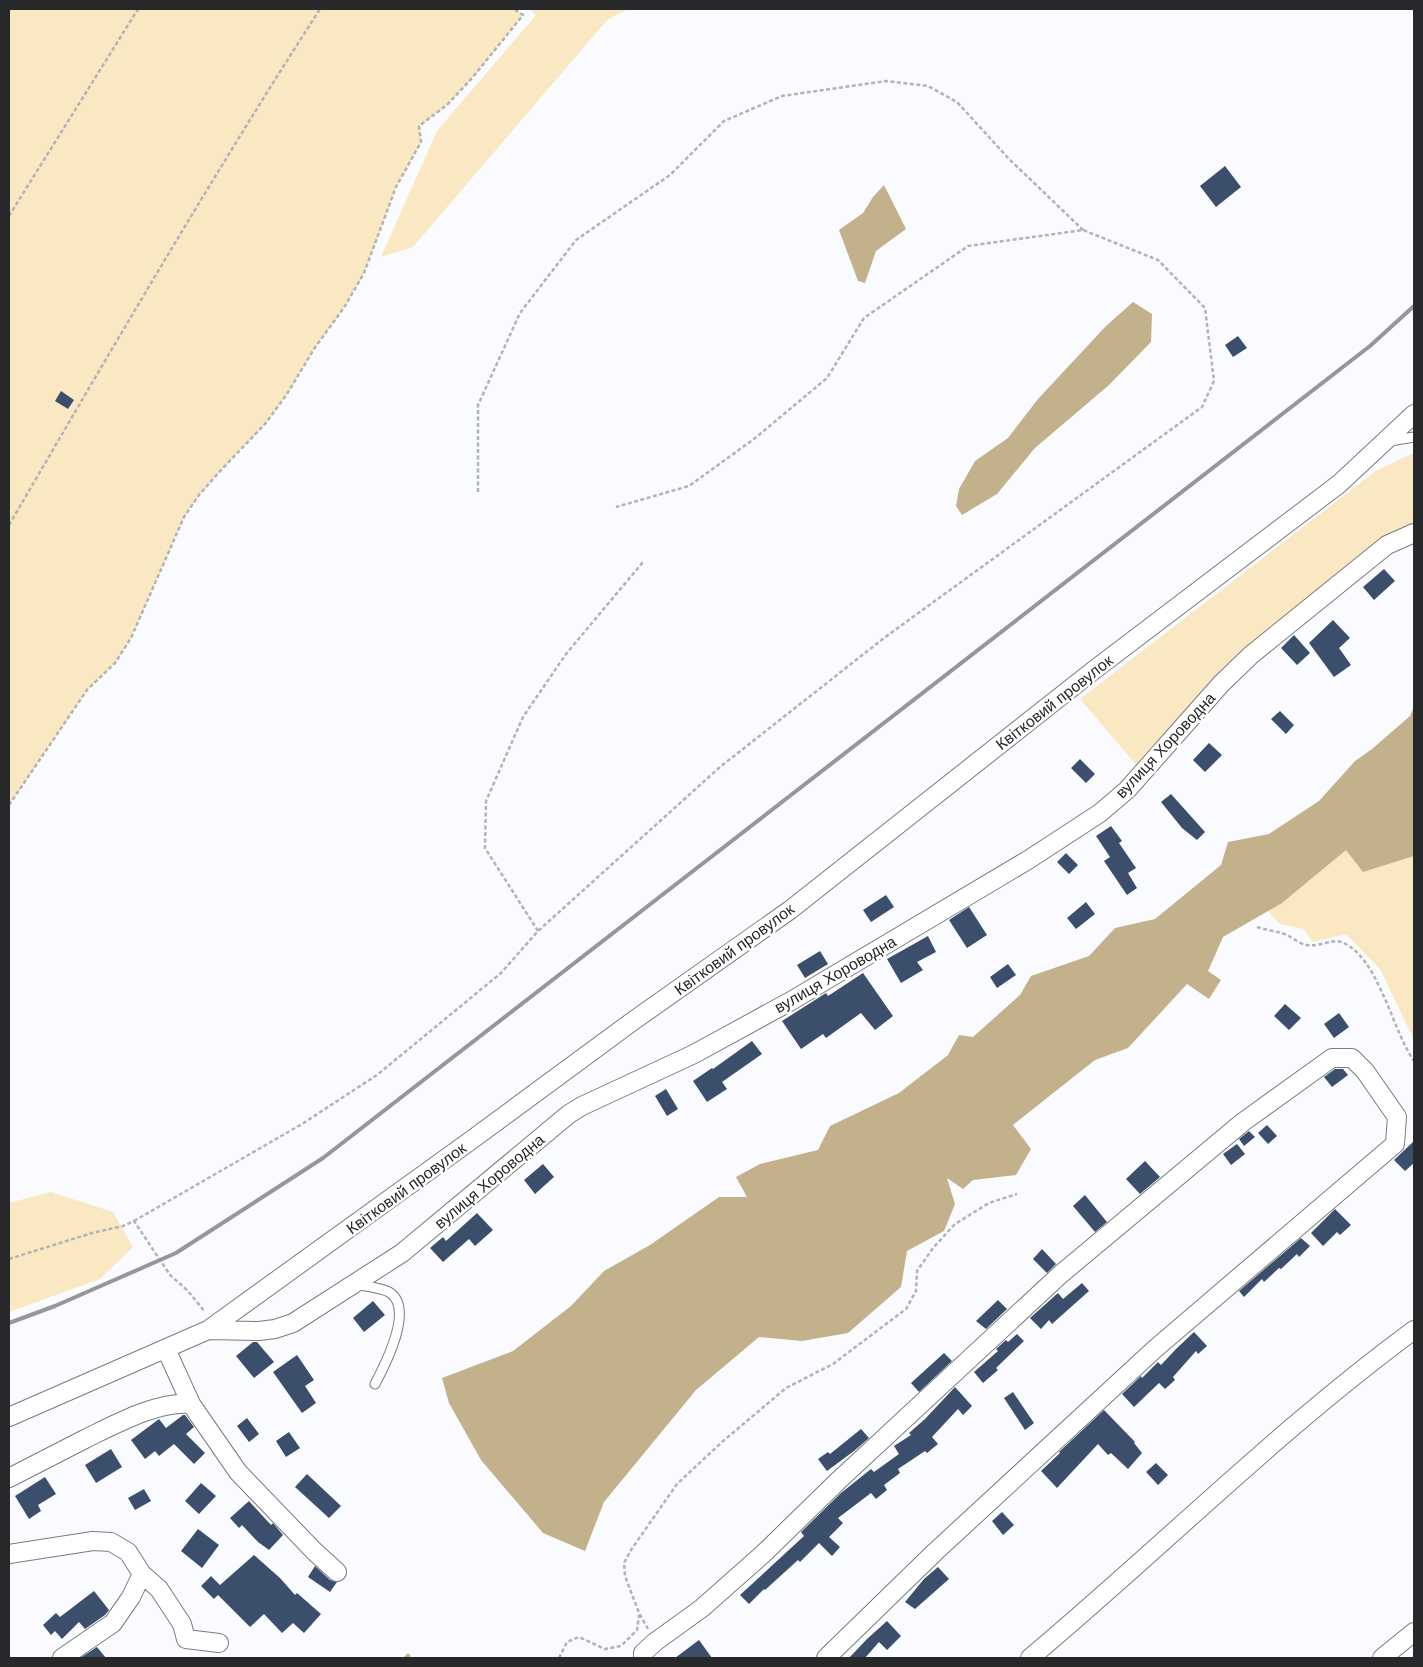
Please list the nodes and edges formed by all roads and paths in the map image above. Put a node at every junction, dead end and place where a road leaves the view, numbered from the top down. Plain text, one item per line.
1 (138, 9) edge
2 (320, 9) edge
3 (514, 9) edge
4 (9, 216) edge
5 (1083, 230) junction
6 (1414, 414) edge
7 (1414, 437) edge
8 (1385, 441) junction
9 (478, 492) dead end
10 (616, 507) dead end
11 (9, 525) edge
12 (1414, 533) edge
13 (643, 562) dead end
14 (9, 805) edge
15 (1257, 927) dead end
16 (538, 932) junction
17 (1414, 1061) edge
18 (1017, 1194) dead end
19 (134, 1221) junction
20 (9, 1259) edge
21 (355, 1284) junction
22 (212, 1327) junction
23 (1414, 1330) edge
24 (166, 1349) junction
25 (375, 1384) dead end
26 (191, 1404) junction
27 (9, 1417) edge
28 (9, 1478) edge
29 (9, 1554) edge
30 (336, 1572) dead end
31 (142, 1574) junction
32 (639, 1613) junction
33 (1414, 1632) edge
34 (661, 1639) junction
35 (219, 1643) dead end
36 (62, 1658) edge
37 (559, 1658) edge
38 (642, 1658) edge
39 (826, 1658) edge
40 (1030, 1658) edge
41 (1382, 1658) edge

1 - 4 path
2 - 11 path
3 - 14 path
5 - 9 path
5 - 10 path
5 - 16 path
6 - 8 street, Квітковий провулок
7 - 8 lane
8 - 22 street, Квітковий провулок
12 - 21 street, вулиця Хороводна
13 - 16 path
15 - 17 path
16 - 19 path
18 - 32 path
19 - 20 path
19 - 22 path
21 - 22 street, вулиця Хороводна
21 - 25 lane
22 - 24 street, Квітковий провулок
23 - 40 street
24 - 26 street
24 - 27 street, Квітковий провулок
26 - 28 street
26 - 30 street
29 - 31 street
31 - 35 street
31 - 36 street
32 - 34 path
32 - 37 path
33 - 41 street
34 - 38 street
34 - 39 street

